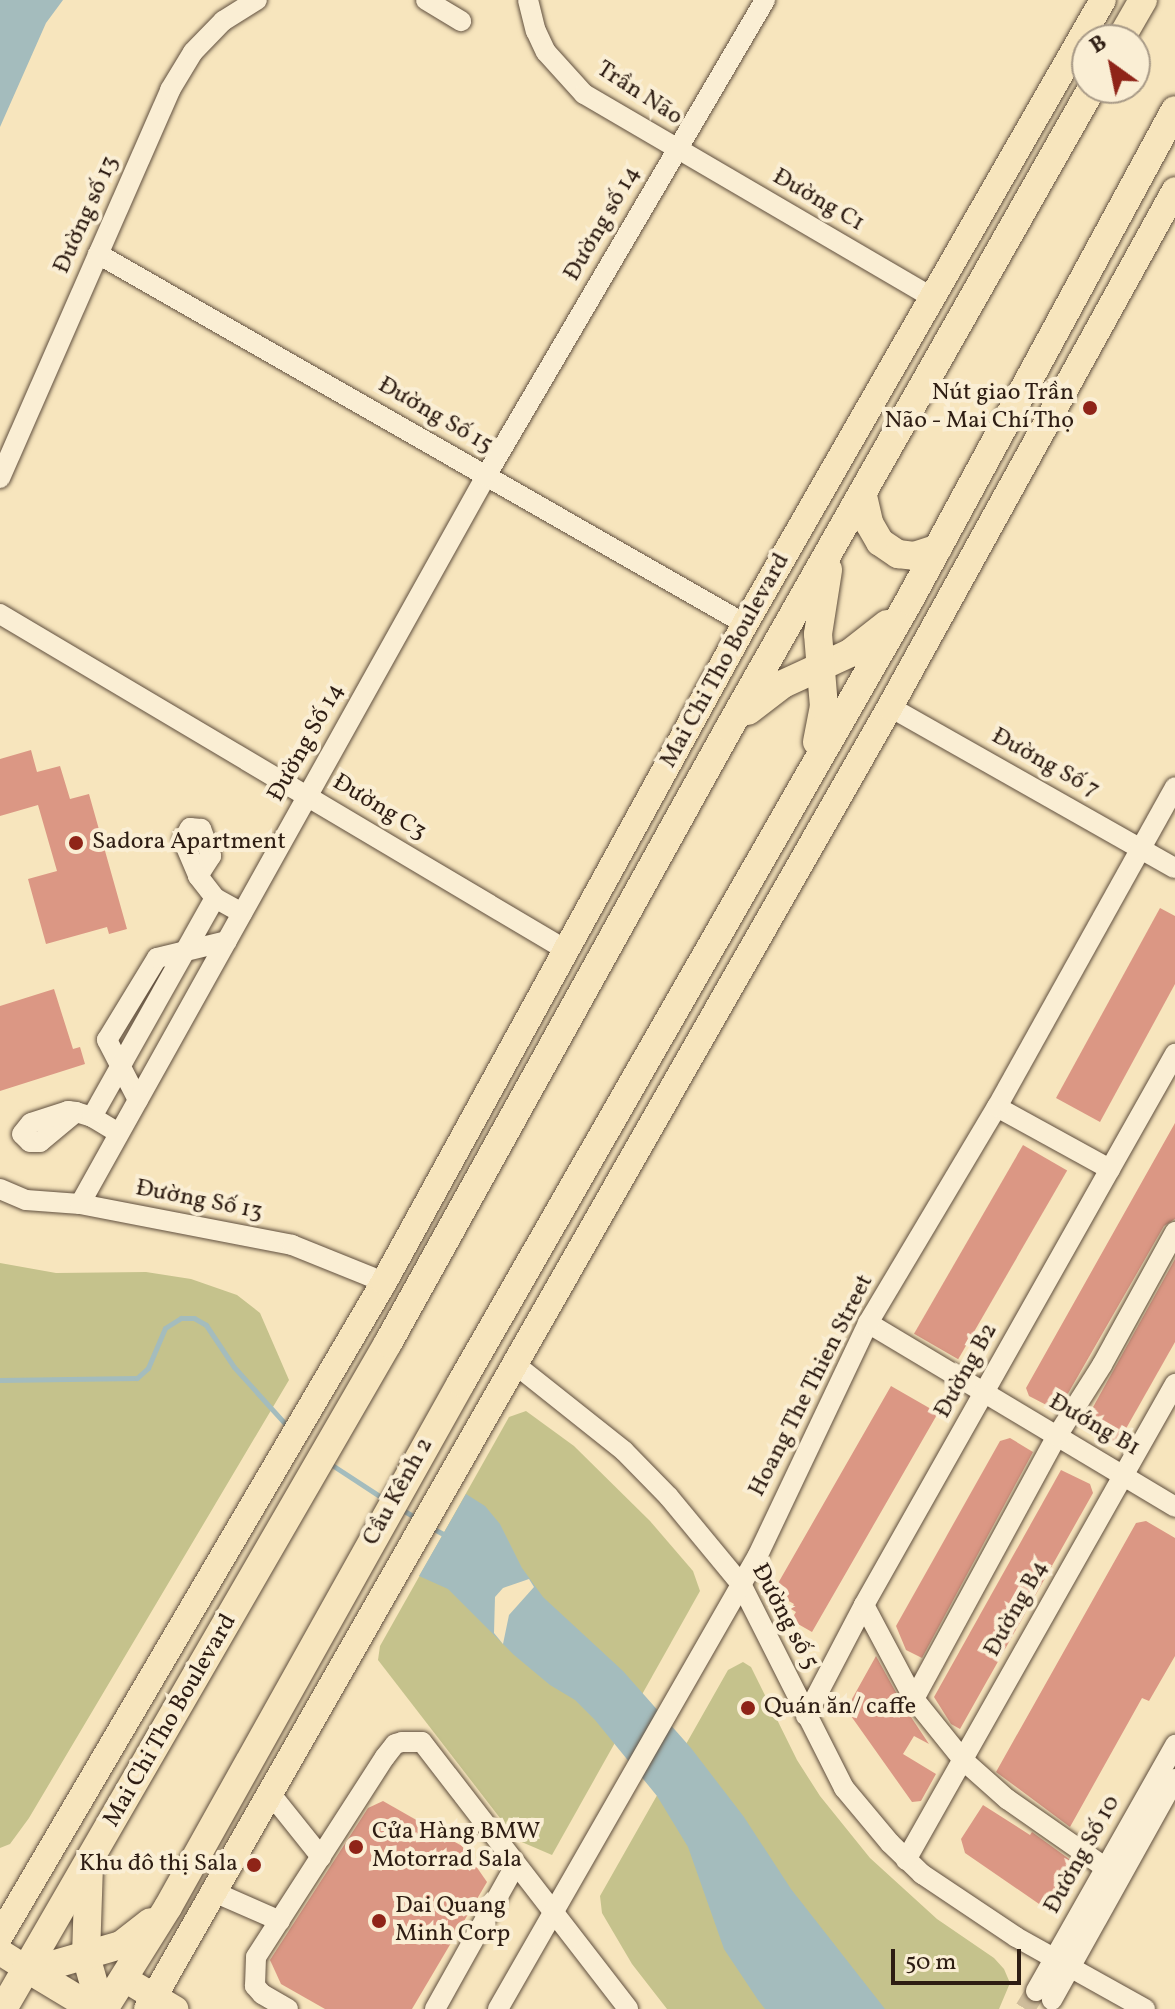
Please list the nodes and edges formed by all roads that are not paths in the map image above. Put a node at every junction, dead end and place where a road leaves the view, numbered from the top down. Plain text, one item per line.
1 (257, 0) edge
2 (426, 0) edge
3 (528, 0) edge
4 (765, 0) edge
5 (1103, 0) edge
6 (1143, 0) edge
7 (461, 21) dead end
8 (1129, 24) edge
9 (1083, 104) edge
10 (1175, 110) edge
11 (677, 149) junction
12 (1175, 190) edge
13 (98, 254) junction
14 (932, 297) junction
15 (486, 476) junction
16 (0, 478) edge
17 (863, 496) junction
18 (832, 548) junction
19 (938, 548) junction
20 (909, 601) junction
21 (0, 614) edge
22 (745, 624) junction
23 (779, 642) junction
24 (820, 665) junction
25 (858, 687) junction
26 (890, 707) junction
27 (729, 728) junction
28 (809, 774) junction
29 (1175, 787) edge
30 (307, 796) junction
31 (1140, 847) junction
32 (1175, 868) edge
33 (198, 876) dead end
34 (215, 898) junction
35 (242, 913) junction
36 (227, 941) junction
37 (566, 950) junction
38 (185, 951) junction
39 (1175, 1054) edge
40 (120, 1067) junction
41 (138, 1100) junction
42 (997, 1107) junction
43 (119, 1133) junction
44 (1110, 1169) junction
45 (0, 1189) edge
46 (80, 1204) junction
47 (1175, 1232) edge
48 (384, 1282) junction
49 (868, 1323) junction
50 (516, 1365) junction
51 (1175, 1384) edge
52 (985, 1392) junction
53 (1057, 1436) junction
54 (1123, 1473) junction
55 (1175, 1507) edge
56 (741, 1584) junction
57 (864, 1605) junction
58 (914, 1699) junction
59 (806, 1716) junction
60 (1175, 1745) edge
61 (963, 1760) junction
62 (1175, 1779) edge
63 (270, 1793) junction
64 (321, 1857) junction
65 (906, 1860) junction
66 (89, 1864) junction
67 (515, 1866) junction
68 (1106, 1868) junction
69 (214, 1892) junction
70 (168, 1907) junction
71 (6, 1909) edge
72 (555, 1910) junction
73 (280, 1921) junction
74 (47, 1933) junction
75 (0, 1936) edge
76 (0, 1952) edge
77 (86, 1956) junction
78 (1062, 1962) junction
79 (123, 1978) junction
80 (46, 1981) edge
81 (1044, 1995) tunnel mouth
82 (91, 2005) edge
83 (159, 2005) edge
84 (627, 2008) edge
85 (3, 2009) edge
86 (288, 2009) edge
87 (435, 2009) edge
88 (498, 2009) edge
89 (1145, 2009) edge

1 - 13 street, Đường số 13
2 - 7 street
3 - 11 street, Trần Não
4 - 11 street, Đường số 14
5 - 14 main road, Mai Chi Tho Boulevard
6 - 8 highway
9 - 17 highway, Mai Chi Tho Boulevard
10 - 19 highway
11 - 14 street, Đường C1
11 - 15 street, Đường số 14
12 - 26 main road
13 - 15 street, Đường Số 15
13 - 16 street, Đường số 13
14 - 22 main road, Mai Chi Tho Boulevard
15 - 22 street, Đường Số 15
15 - 30 street, Đường Số 14
17 - 18 highway, Mai Chi Tho Boulevard
17 - 19 highway
18 - 23 highway, Mai Chi Tho Boulevard
18 - 24 highway
19 - 20 highway
20 - 24 highway
20 - 25 highway
21 - 30 street, Đường C3
22 - 23 main road
22 - 37 main road, Mai Chi Tho Boulevard
23 - 24 highway
23 - 27 highway, Mai Chi Tho Boulevard
24 - 25 highway
24 - 27 highway
24 - 28 highway
25 - 26 main road
25 - 28 highway
26 - 31 street, Đường Số 7
26 - 50 main road
27 - 66 highway, Mai Chi Tho Boulevard
28 - 70 highway, Cầu Kênh 2
29 - 31 street, Hoang The Thien Street
30 - 35 street, Đường Số 14
30 - 37 street, Đường C3
31 - 32 street, Đường Số 7
31 - 42 street, Hoang The Thien Street
33 - 34 street
34 - 35 street
34 - 38 street
35 - 36 street, Đường Số 14
36 - 38 street
36 - 41 street, Đường Số 14
37 - 48 main road, Mai Chi Tho Boulevard
38 - 40 street
39 - 44 street, Đường B2
40 - 41 street
40 - 43 street
41 - 43 street, Đường Số 14
42 - 44 street
42 - 49 street, Hoang The Thien Street
43 - 46 street, Đường Số 14
44 - 52 street, Đường B2
45 - 46 street, Đường Số 13
46 - 48 street, Đường Số 13
47 - 53 street
48 - 71 main road, Mai Chi Tho Boulevard
49 - 52 street, Đướng B1
49 - 56 street, Hoang The Thien Street
50 - 56 street, Đường số 5
50 - 63 main road, Cầu Kênh 2
51 - 54 street, Đường B4
52 - 53 street, Đướng B1
52 - 57 street, Đường B2
53 - 54 street, Đướng B1
53 - 58 street
54 - 55 street, Đướng B1
54 - 61 street, Đường B4
56 - 59 street, Đường số 5
56 - 72 street, Hoang The Thien Street
57 - 58 street
57 - 59 street, Đường B2
58 - 61 street
59 - 65 street, Đường số 5
60 - 68 street, Đường Số 10
61 - 65 street, Đường B4
61 - 68 street
62 - 78 street, Đường Số 10
63 - 64 street
63 - 69 main road
64 - 67 street
64 - 73 street
65 - 78 street, Đường số 5
66 - 74 highway, Mai Chi Tho Boulevard
66 - 77 highway
67 - 72 street
67 - 87 street
68 - 78 street, Đường Số 10
69 - 73 street
69 - 83 main road
70 - 77 highway
70 - 79 highway
71 - 74 main road
71 - 75 main road, Mai Chi Tho Boulevard
72 - 84 street
72 - 88 street, Hoang The Thien Street
73 - 86 street
74 - 77 highway
74 - 80 highway, Mai Chi Tho Boulevard
76 - 80 main road
77 - 79 highway
77 - 80 highway
77 - 82 highway
78 - 81 street, Đường Số 10
78 - 89 street, Đường số 5
79 - 82 highway
79 - 83 main road
80 - 82 highway
80 - 85 highway, Mai Chi Tho Boulevard

